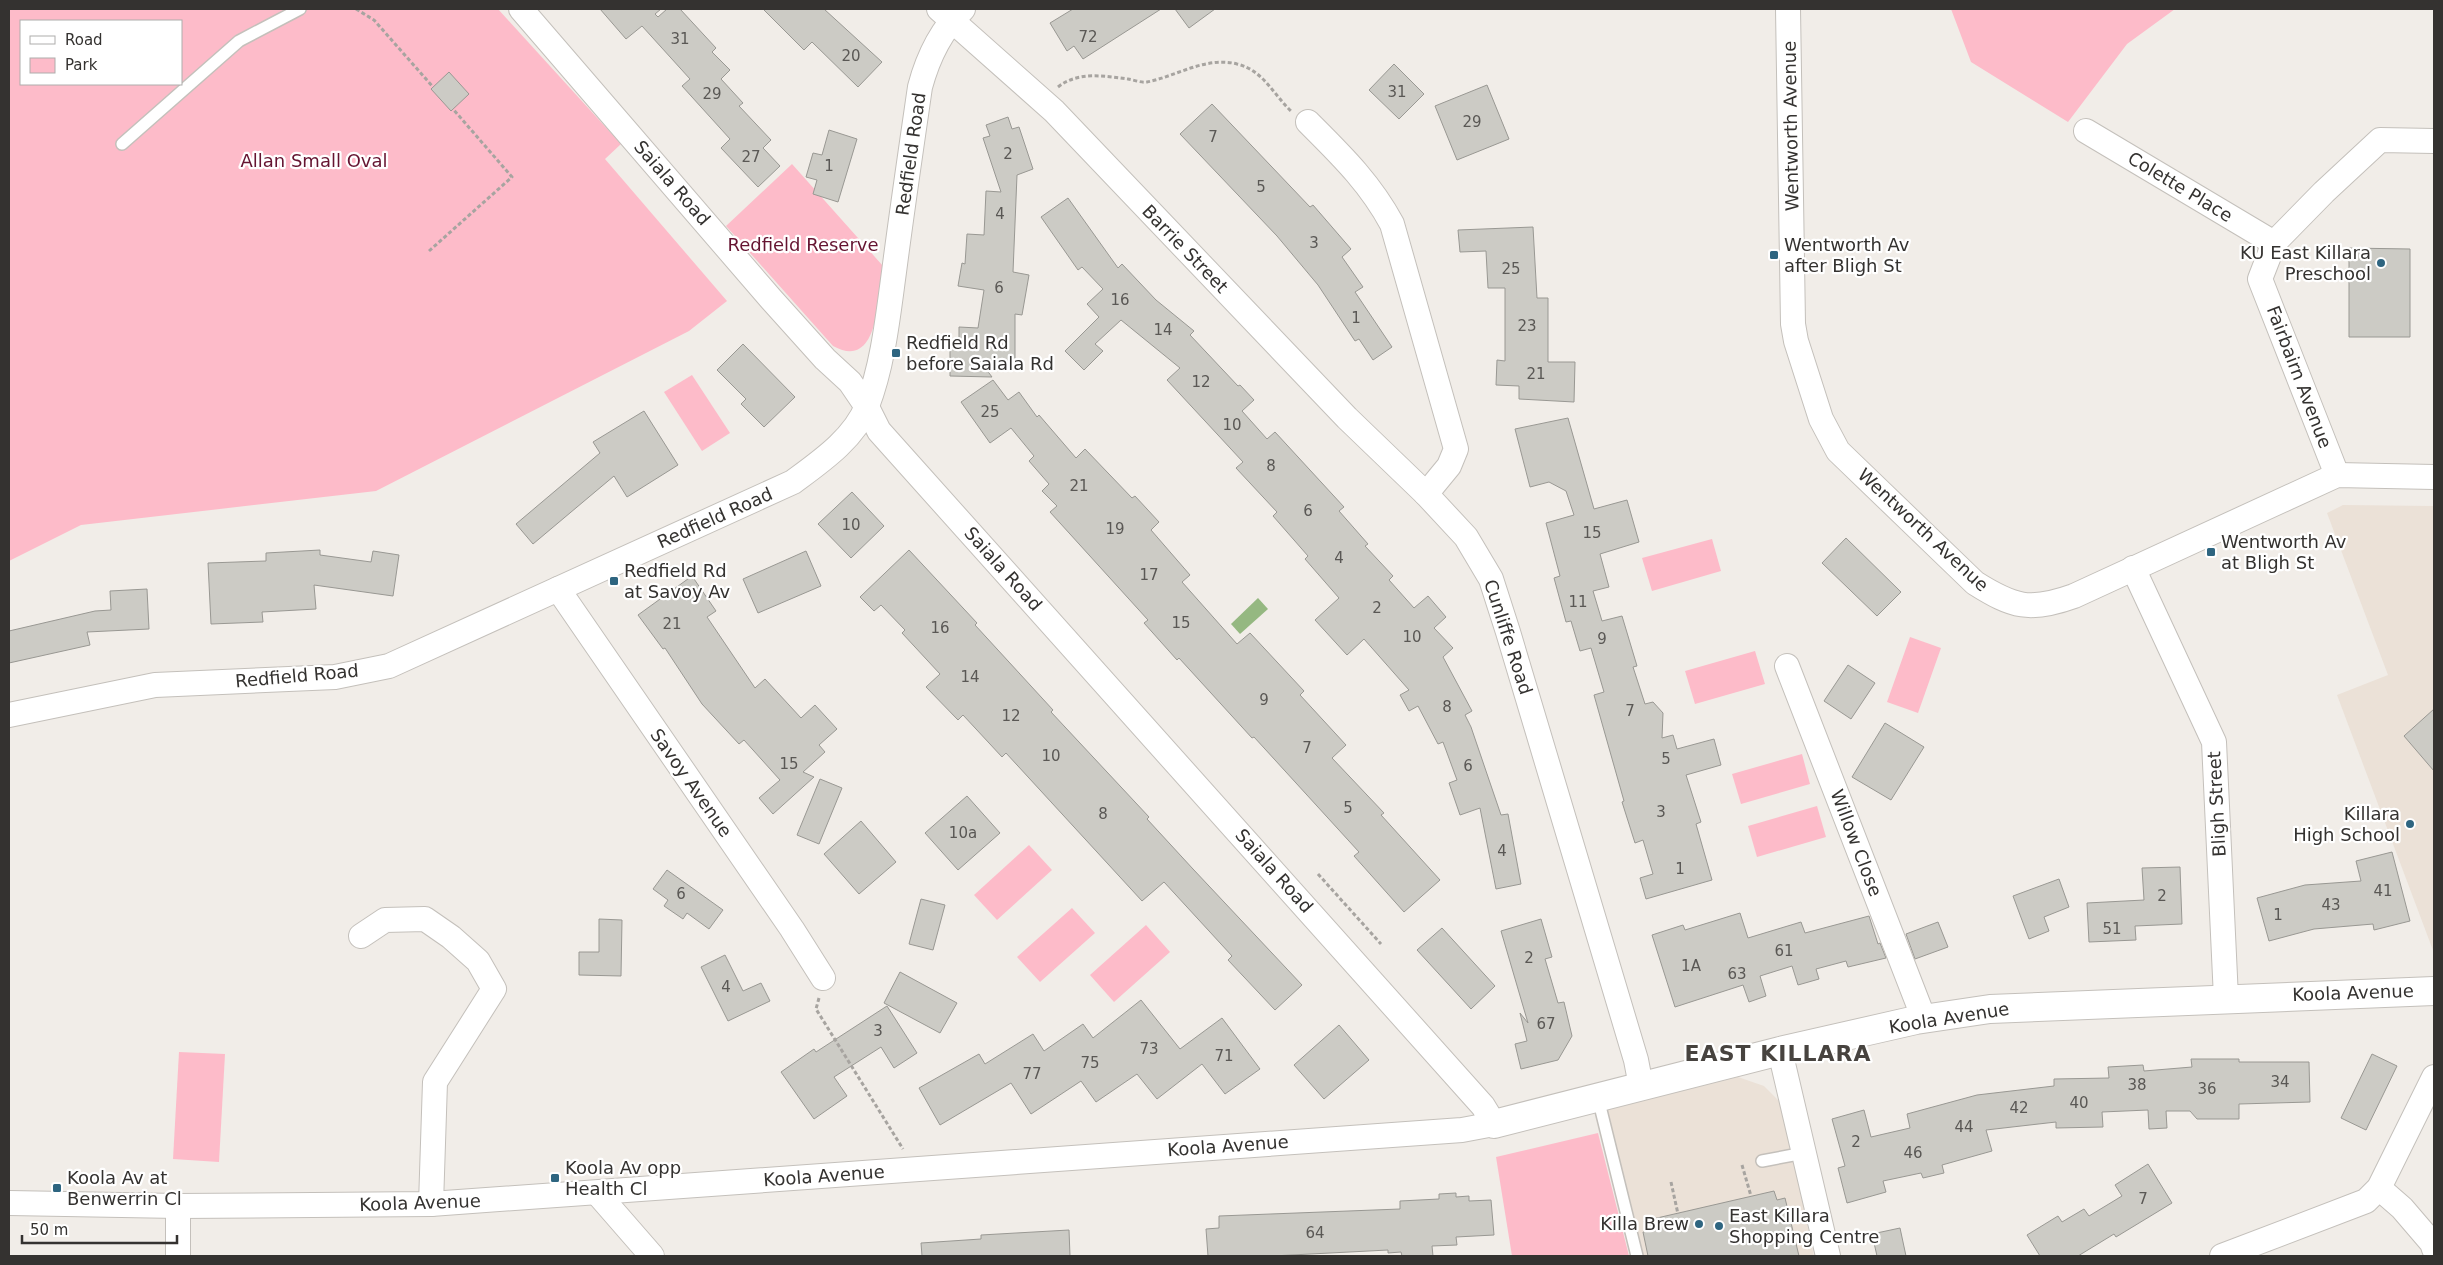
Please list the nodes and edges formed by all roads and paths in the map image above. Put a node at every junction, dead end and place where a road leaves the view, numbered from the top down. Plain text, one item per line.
1 (300, 9) edge
2 (356, 9) edge
3 (521, 9) edge
4 (1788, 9) edge
5 (951, 13) edge
6 (433, 87) dead end
7 (1057, 88) dead end
8 (452, 109) dead end
9 (1299, 116) joint
10 (2086, 131) dead end
11 (2434, 141) edge
12 (122, 144) dead end
13 (2274, 244) junction
14 (428, 250) dead end
15 (867, 407) junction
16 (2337, 475) junction
17 (2434, 477) edge
18 (1426, 494) junction
19 (2133, 568) junction
20 (558, 589) junction
21 (1787, 666) dead end
22 (9, 715) edge
23 (1318, 874) dead end
24 (361, 936) dead end
25 (1381, 944) dead end
26 (823, 978) joint
27 (2434, 991) edge
28 (2226, 998) junction
29 (1924, 1019) junction
30 (1780, 1052) junction
31 (2434, 1077) edge
32 (1641, 1086) junction
33 (1598, 1097) junction
34 (1494, 1124) junction
35 (1804, 1154) junction
36 (1762, 1161) dead end
37 (1742, 1165) dead end
38 (915, 1169) junction
39 (1671, 1182) dead end
40 (2379, 1188) junction
41 (598, 1194) junction
42 (1751, 1196) dead end
43 (9, 1203) edge
44 (431, 1204) junction
45 (178, 1206) junction
46 (1678, 1214) dead end
47 (2434, 1249) edge
48 (178, 1256) edge
49 (652, 1256) edge
50 (1637, 1256) edge
51 (1828, 1256) edge
52 (2222, 1256) edge

1 - 12 lane
2 - 6 path
3 - 15 street, Saiala Road
4 - 19 street, Wentworth Avenue
5 - 15 street, Redfield Road
5 - 18 street, Barrie Street
7 - 9 path
8 - 14 path
9 - 18 street
10 - 13 street, Colette Place
11 - 13 street, Fairbairn Avenue
13 - 16 street, Fairbairn Avenue
15 - 20 street, Redfield Road
15 - 34 street, Saiala Road
16 - 17 street, Wentworth Avenue
16 - 19 street, Wentworth Avenue
18 - 32 street, Cunliffe Road
19 - 28 street, Bligh Street
20 - 22 street, Redfield Road
20 - 26 street, Savoy Avenue
21 - 29 street, Willow Close
23 - 25 path
24 - 44 street
26 - 38 path
27 - 28 street, Koola Avenue
28 - 29 street, Koola Avenue
29 - 30 street, Koola Avenue
30 - 32 street, Koola Avenue
30 - 35 street
31 - 40 street
32 - 33 street, Koola Avenue
33 - 34 street, Koola Avenue
33 - 50 lane
34 - 38 street, Koola Avenue
35 - 36 lane
35 - 51 street
37 - 42 path
38 - 41 street, Koola Avenue
39 - 46 path
40 - 47 street
40 - 52 street
41 - 44 street, Koola Avenue
41 - 49 street
43 - 45 street, Koola Avenue
44 - 45 street, Koola Avenue
45 - 48 street

